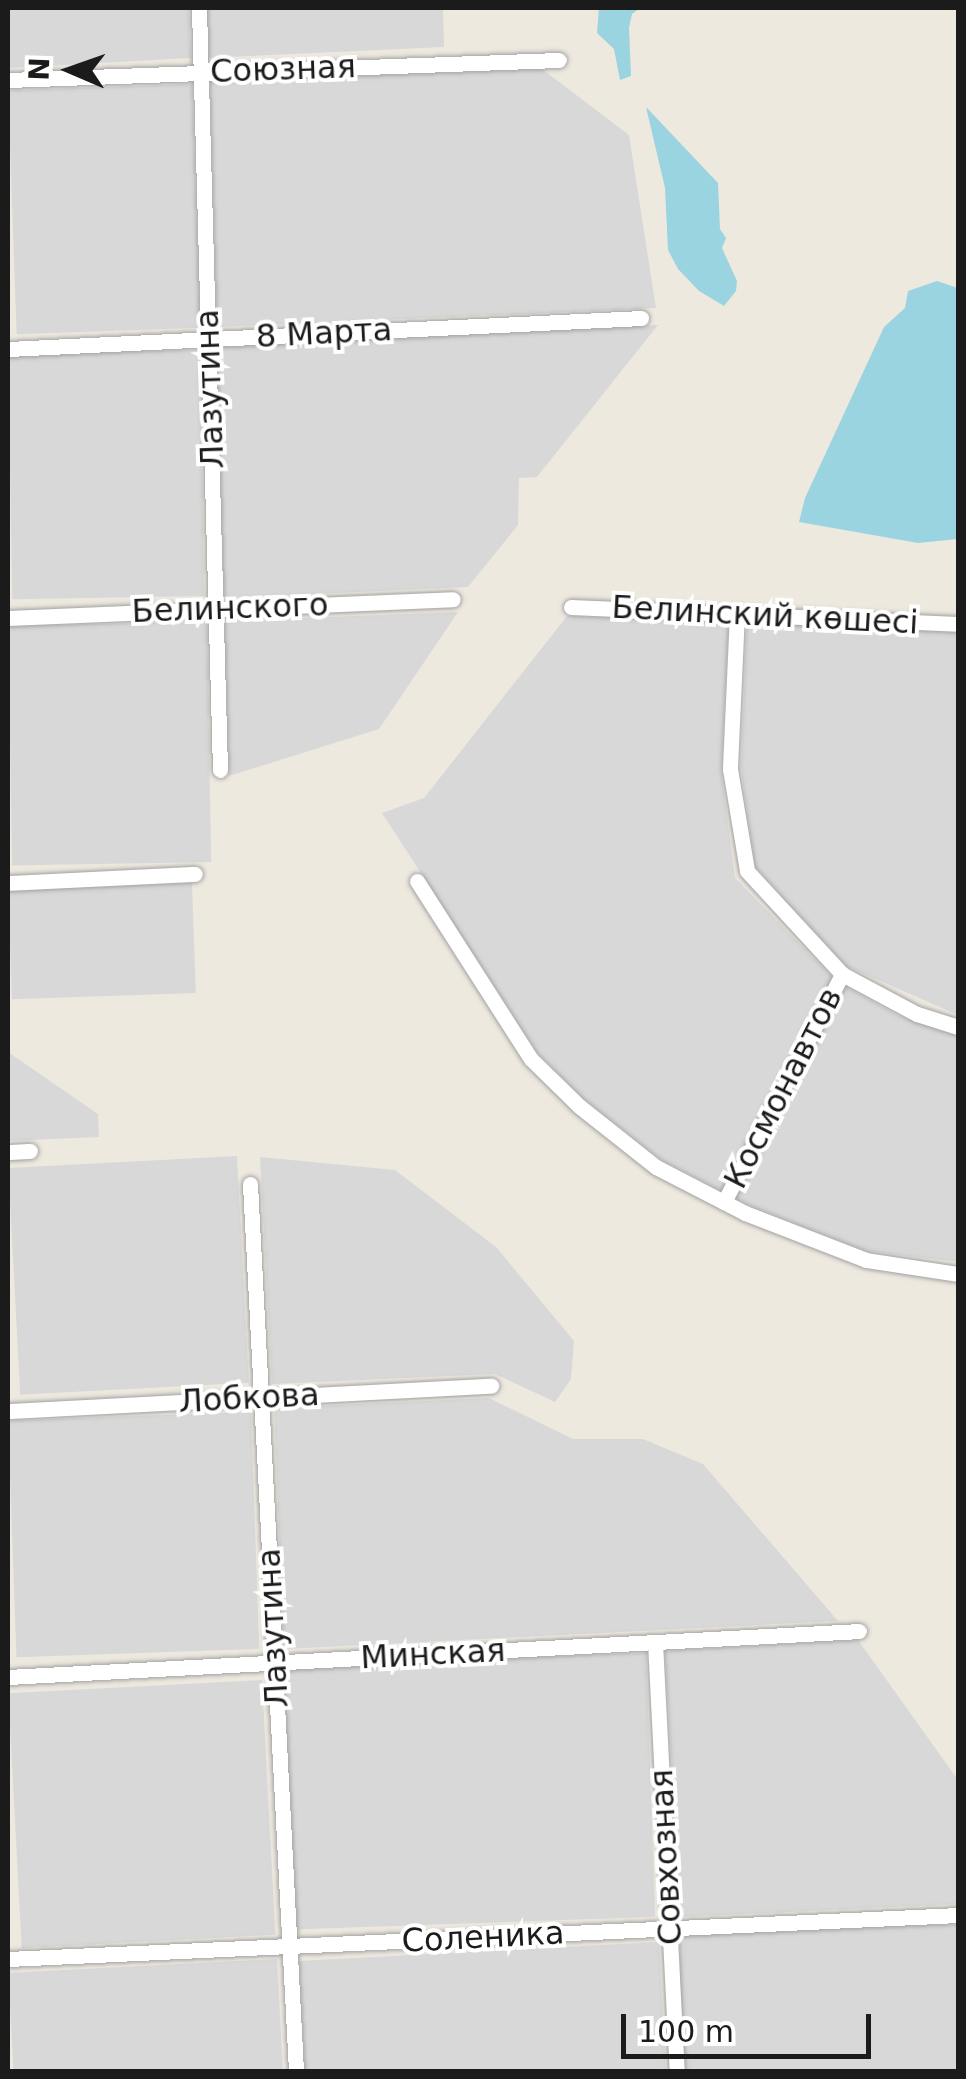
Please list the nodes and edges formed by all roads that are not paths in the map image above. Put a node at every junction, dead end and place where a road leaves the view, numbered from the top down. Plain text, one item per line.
1 (200, 8) edge
2 (559, 60) dead end
3 (201, 72) junction
4 (8, 80) edge
5 (641, 318) dead end
6 (208, 339) junction
7 (8, 348) edge
8 (453, 599) dead end
9 (571, 607) dead end
10 (216, 609) junction
11 (738, 613) junction
12 (8, 618) edge
13 (958, 624) edge
14 (220, 770) dead end
15 (195, 874) dead end
16 (417, 881) dead end
17 (8, 883) edge
18 (842, 974) junction
19 (958, 1027) edge
20 (8, 1152) edge
21 (30, 1152) dead end
22 (250, 1184) dead end
23 (724, 1202) junction
24 (958, 1274) edge
25 (491, 1386) dead end
26 (261, 1398) junction
27 (8, 1410) edge
28 (859, 1630) dead end
29 (655, 1642) junction
30 (274, 1663) junction
31 (8, 1677) edge
32 (958, 1915) edge
33 (670, 1928) junction
34 (289, 1946) junction
35 (8, 1959) edge
36 (296, 2072) edge
37 (677, 2072) edge

1 - 3 street, Лазутина
2 - 3 street, Союзная
3 - 4 street, Союзная
3 - 6 street, Лазутина
5 - 6 street, 8 Марта
6 - 7 street, 8 Марта
6 - 10 street, Лазутина
8 - 10 street, Белинского
9 - 11 street, Белинский көшесі
10 - 12 street, Белинского
10 - 14 street, Лазутина
11 - 13 street, Белинский көшесі
11 - 18 street, Космонавтов
15 - 17 street
16 - 23 street, Космонавтов
18 - 19 street, Космонавтов
18 - 23 street, Космонавтов
20 - 21 street
22 - 26 street, Лазутина
23 - 24 street, Космонавтов
25 - 26 street, Лобкова
26 - 27 street, Лобкова
26 - 30 street, Лазутина
28 - 29 street, Минская
29 - 30 street, Минская
29 - 33 street, Совхозная
30 - 31 street, Минская
30 - 34 street, Лазутина
32 - 33 street, Соленика
33 - 34 street, Соленика
33 - 37 street, Совхозная
34 - 35 street, Соленика
34 - 36 street, Лазутина

